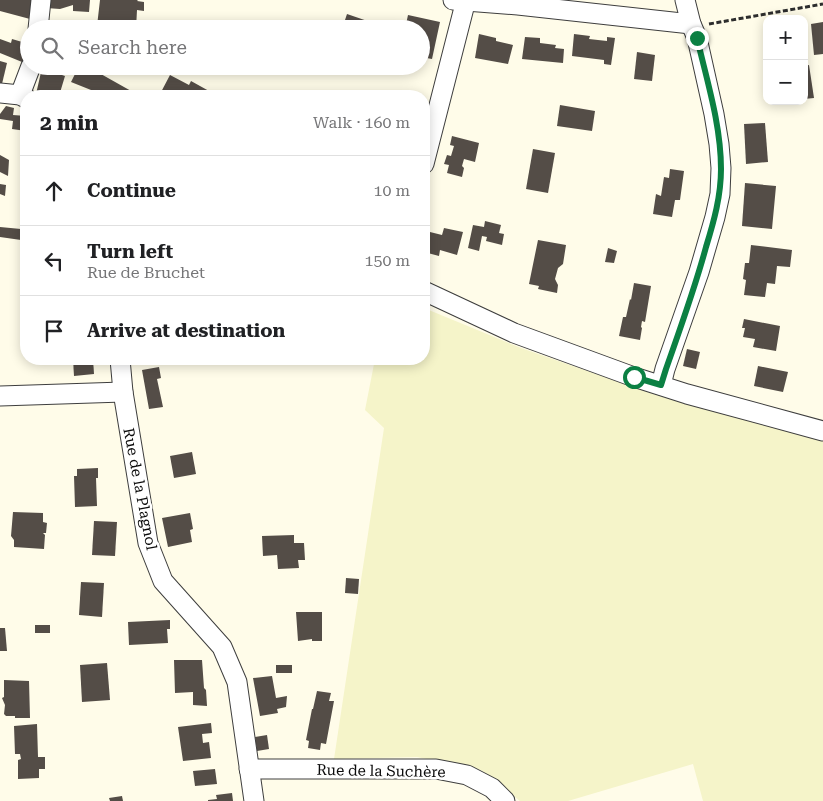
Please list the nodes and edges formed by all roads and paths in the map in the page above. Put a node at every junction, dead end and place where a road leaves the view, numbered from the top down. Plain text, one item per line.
1 (41, 0) edge
2 (461, 0) edge
3 (685, 0) edge
4 (823, 4) edge
5 (39, 20) edge
6 (691, 24) junction
7 (24, 75) edge
8 (10, 96) edge
9 (430, 137) edge
10 (430, 294) edge
11 (121, 365) edge
12 (661, 385) junction
13 (123, 392) junction
14 (0, 396) edge
15 (823, 431) edge
16 (249, 769) junction
17 (254, 801) edge
18 (505, 801) edge

1 - 5 street
2 - 6 street
2 - 9 street
3 - 6 street
4 - 6 path
6 - 12 street
7 - 8 street
10 - 12 street
11 - 13 street, Rue de la Plagnol
12 - 15 street
13 - 14 street
13 - 16 street, Rue de la Plagnol
16 - 17 street, Rue de la Plagnol
16 - 18 street, Rue de la Suchère

